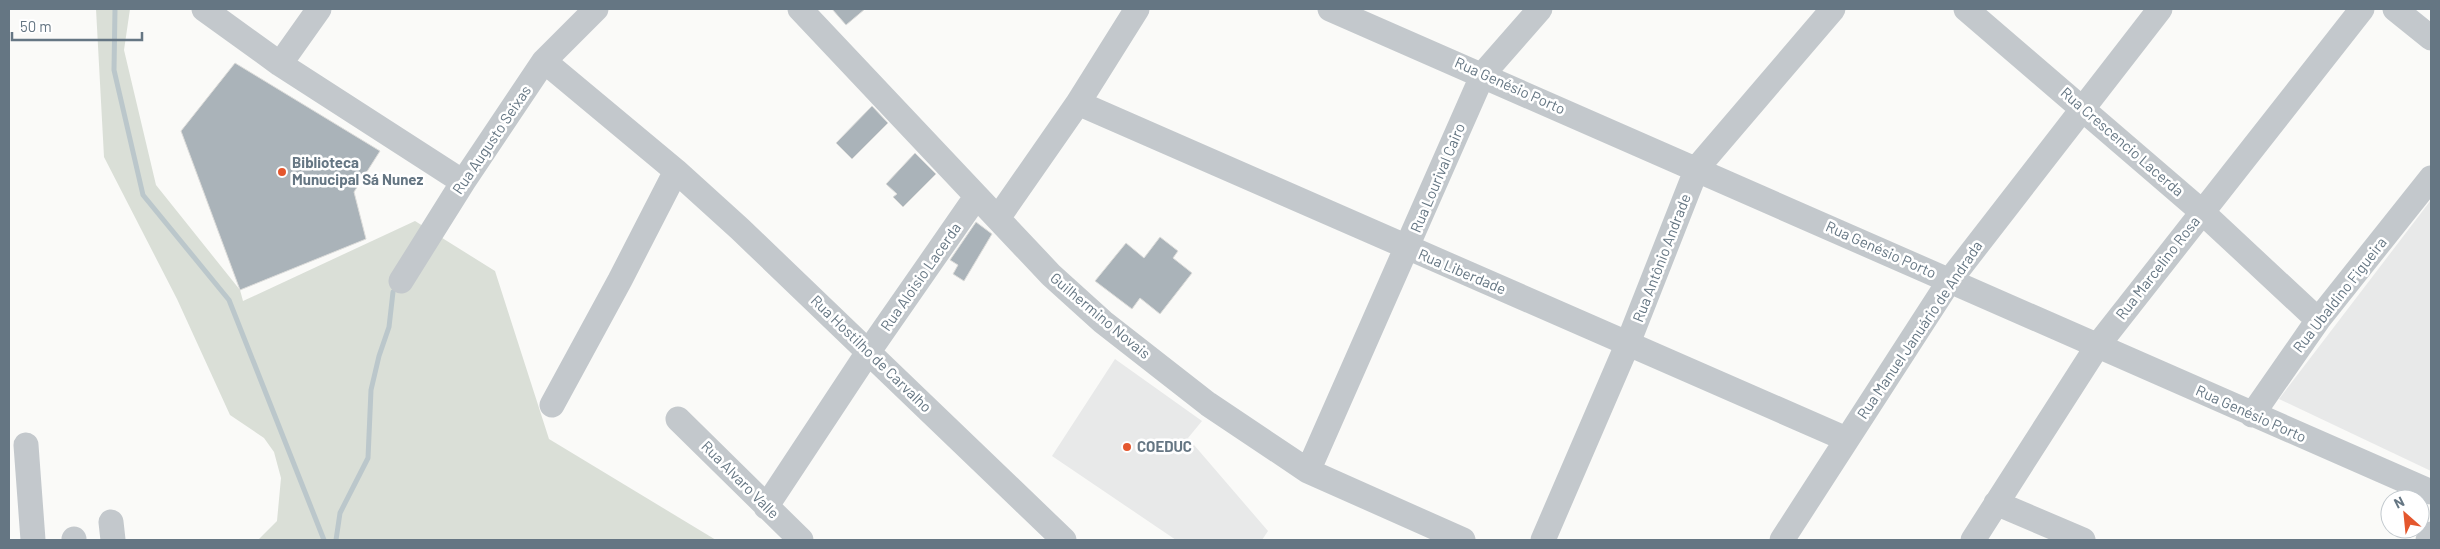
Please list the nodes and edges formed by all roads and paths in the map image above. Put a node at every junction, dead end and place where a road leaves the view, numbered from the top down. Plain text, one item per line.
1 (204, 9) edge
2 (319, 9) edge
3 (596, 9) edge
4 (800, 9) edge
5 (1137, 9) edge
6 (1330, 9) edge
7 (1540, 9) edge
8 (1832, 9) edge
9 (1966, 9) edge
10 (2160, 9) edge
11 (2362, 9) edge
12 (2395, 9) edge
13 (2431, 38) edge
14 (544, 61) junction
15 (280, 64) junction
16 (1483, 74) junction
17 (1078, 103) junction
18 (2082, 107) junction
19 (1697, 168) junction
20 (676, 171) junction
21 (2431, 178) edge
22 (463, 182) junction
23 (976, 197) junction
24 (2202, 211) junction
25 (998, 218) junction
26 (1408, 248) junction
27 (1950, 280) junction
28 (401, 281) dead end
29 (2318, 320) junction
30 (1628, 343) junction
31 (2098, 345) junction
32 (869, 351) junction
33 (552, 405) dead end
34 (2252, 415) junction
35 (678, 419) dead end
36 (1846, 439) junction
37 (26, 445) dead end
38 (1308, 471) junction
39 (2431, 492) edge
40 (1996, 503) junction
41 (766, 507) junction
42 (2431, 534) edge
43 (33, 540) edge
44 (801, 540) edge
45 (1064, 540) edge
46 (1463, 540) edge
47 (1543, 540) edge
48 (1782, 540) edge
49 (1973, 540) edge
50 (2083, 540) edge
51 (2428, 540) edge

1 - 15 street
2 - 15 street
3 - 14 street, Rua Augusto Seixas
4 - 23 street, Guilhermino Novais
5 - 17 street
6 - 16 street, Rua Genésio Porto
7 - 16 street, Rua Lourival Cairo
8 - 19 street, Rua Antônio Andrade
9 - 18 street, Rua Crescencio Lacerda
10 - 18 street, Rua Manuel Januário de Andrada
11 - 24 street, Rua Marcelino Rosa
12 - 13 street
14 - 20 street, Rua Hostilho de Carvalho
14 - 22 street, Rua Augusto Seixas
15 - 22 street
16 - 19 street, Rua Genésio Porto
16 - 26 street, Rua Lourival Cairo
17 - 25 street
17 - 26 street, Rua Liberdade
18 - 24 street, Rua Crescencio Lacerda
18 - 27 street, Rua Manuel Januário de Andrada
19 - 27 street, Rua Genésio Porto
19 - 30 street, Rua Antônio Andrade
20 - 32 street, Rua Hostilho de Carvalho
20 - 33 street
21 - 29 street, Rua Ubaldino Figueira
22 - 28 street, Rua Augusto Seixas
23 - 25 street, Guilhermino Novais
23 - 32 street, Rua Aloisio Lacerda
24 - 29 street, Rua Crescencio Lacerda
24 - 31 street, Rua Marcelino Rosa
25 - 38 street, Guilhermino Novais
26 - 30 street, Rua Liberdade
26 - 38 street, Rua Lourival Cairo
27 - 31 street, Rua Genésio Porto
27 - 36 street, Rua Manuel Januário de Andrada
29 - 34 street, Rua Ubaldino Figueira
30 - 36 street, Rua Liberdade
30 - 47 street, Rua Antônio Andrade
31 - 34 street, Rua Genésio Porto
31 - 40 street, Rua Marcelino Rosa
32 - 41 street, Rua Aloisio Lacerda
32 - 45 street, Rua Hostilho de Carvalho
34 - 39 street, Rua Genésio Porto
35 - 41 street, Rua Alvaro Valle
36 - 48 street, Rua Manuel Januário de Andrada
37 - 43 street
38 - 46 street, Guilhermino Novais
40 - 49 street, Rua Marcelino Rosa
40 - 50 street
41 - 44 street, Rua Alvaro Valle
42 - 51 street

